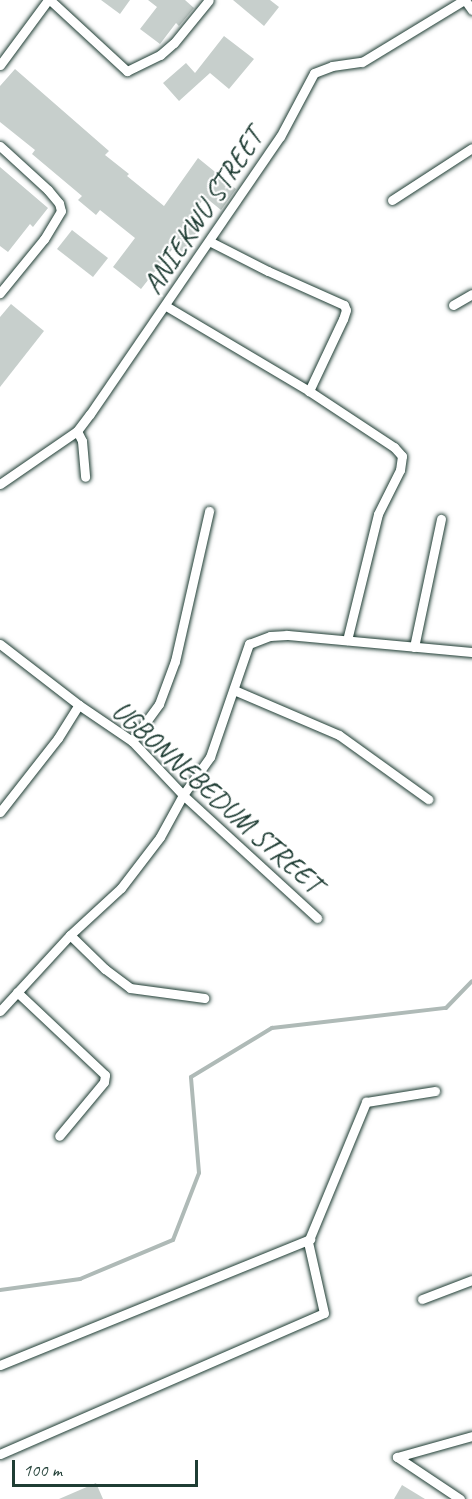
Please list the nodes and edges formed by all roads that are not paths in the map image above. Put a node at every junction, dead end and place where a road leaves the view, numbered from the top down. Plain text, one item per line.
1 (49, 0) edge
2 (209, 0) edge
3 (465, 0) edge
4 (472, 10) edge
5 (0, 65) edge
6 (0, 146) edge
7 (472, 148) edge
8 (392, 200) dead end
9 (209, 241) junction
10 (0, 293) edge
11 (472, 294) edge
12 (453, 305) dead end
13 (166, 306) junction
14 (309, 391) junction
15 (77, 431) junction
16 (85, 477) dead end
17 (0, 484) edge
18 (209, 511) dead end
19 (441, 519) dead end
20 (347, 640) junction
21 (0, 644) edge
22 (414, 646) junction
23 (472, 652) edge
24 (234, 690) junction
25 (80, 705) junction
26 (132, 741) junction
27 (183, 795) junction
28 (428, 799) dead end
29 (0, 812) edge
30 (317, 918) dead end
31 (70, 934) junction
32 (16, 992) junction
33 (204, 998) dead end
34 (0, 1011) edge
35 (435, 1091) dead end
36 (59, 1136) dead end
37 (310, 1239) junction
38 (472, 1280) edge
39 (422, 1299) dead end
40 (0, 1365) edge
41 (472, 1436) edge
42 (0, 1454) edge
43 (460, 1499) edge

1 - 2 street
1 - 5 street
3 - 4 street
3 - 9 street, ANIEKWU STREET
6 - 10 street
7 - 8 street
9 - 13 street, ANIEKWU STREET
9 - 14 street
11 - 12 street
13 - 14 street
13 - 15 street, ANIEKWU STREET
14 - 20 street
15 - 16 street
15 - 17 street, ANIEKWU STREET
18 - 26 street
19 - 22 street
20 - 22 street
20 - 24 street
21 - 25 street, UGBONNEBEDUM STREET
22 - 23 street
24 - 27 street
24 - 28 street
25 - 26 street, UGBONNEBEDUM STREET
25 - 29 street
26 - 27 street, UGBONNEBEDUM STREET
27 - 30 street, UGBONNEBEDUM STREET
27 - 31 street
31 - 32 street
31 - 33 street
32 - 34 street
32 - 36 street
35 - 37 street
37 - 40 street
37 - 42 street
38 - 39 street
41 - 43 street

